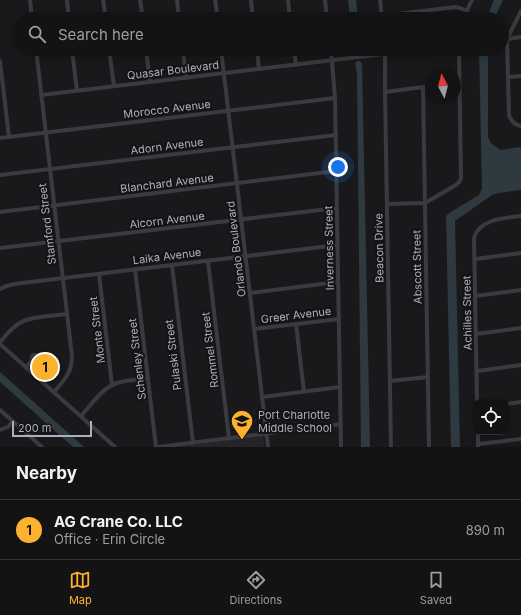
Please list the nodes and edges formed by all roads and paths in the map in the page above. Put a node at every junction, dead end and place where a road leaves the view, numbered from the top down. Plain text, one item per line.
1 (30, 0) edge
2 (67, 0) edge
3 (104, 0) edge
4 (140, 0) edge
5 (177, 0) edge
6 (215, 0) edge
7 (251, 0) edge
8 (288, 0) edge
9 (325, 0) edge
10 (380, 0) edge
11 (472, 0) edge
12 (467, 11) joint
13 (521, 11) edge
14 (31, 12) edge
15 (68, 12) edge
16 (105, 12) edge
17 (142, 12) edge
18 (179, 12) edge
19 (217, 12) edge
20 (252, 12) edge
21 (289, 12) edge
22 (326, 12) edge
23 (381, 12) edge
24 (418, 12) edge
25 (509, 35) edge
26 (521, 38) edge
27 (509, 39) edge
28 (37, 56) edge
29 (73, 56) edge
30 (110, 56) edge
31 (147, 56) edge
32 (184, 56) edge
33 (222, 56) edge
34 (258, 56) edge
35 (295, 56) edge
36 (332, 56) edge
37 (356, 56) edge
38 (386, 56) edge
39 (459, 56) edge
40 (507, 56) edge
41 (332, 60) junction
42 (0, 61) edge
43 (296, 64) junction
44 (458, 68) edge
45 (259, 69) junction
46 (224, 73) junction
47 (521, 76) edge
48 (508, 77) junction
49 (186, 78) junction
50 (150, 82) junction
51 (114, 86) junction
52 (423, 88) joint
53 (77, 90) junction
54 (385, 92) junction
55 (41, 95) junction
56 (335, 98) junction
57 (458, 104) edge
58 (229, 111) junction
59 (521, 126) edge
60 (45, 132) junction
61 (336, 135) junction
62 (9, 137) junction
63 (0, 138) edge
64 (233, 147) junction
65 (50, 169) junction
66 (336, 172) junction
67 (0, 175) edge
68 (237, 183) junction
69 (425, 203) junction
70 (387, 204) junction
71 (54, 205) junction
72 (337, 208) junction
73 (0, 212) edge
74 (521, 216) edge
75 (242, 220) junction
76 (58, 242) junction
77 (338, 245) junction
78 (0, 248) edge
79 (521, 253) edge
80 (246, 256) junction
81 (475, 259) junction
82 (208, 261) junction
83 (172, 265) junction
84 (135, 269) junction
85 (99, 274) junction
86 (63, 278) junction
87 (338, 282) junction
88 (0, 289) edge
89 (521, 290) edge
90 (250, 292) junction
91 (475, 296) junction
92 (67, 314) junction
93 (339, 319) junction
94 (296, 324) junction
95 (521, 328) edge
96 (254, 329) junction
97 (476, 334) junction
98 (0, 343) edge
99 (32, 360) dead end
100 (521, 365) edge
101 (26, 368) junction
102 (477, 370) junction
103 (428, 376) junction
104 (148, 378) junction
105 (390, 381) junction
106 (112, 385) junction
107 (340, 387) junction
108 (54, 392) junction
109 (304, 392) junction
110 (262, 397) junction
111 (477, 399) edge
112 (521, 402) edge
113 (509, 404) edge
114 (0, 410) edge
115 (81, 416) junction
116 (13, 421) junction
117 (341, 424) junction
118 (0, 430) edge
119 (267, 433) junction
120 (478, 435) edge
121 (229, 438) junction
122 (521, 439) edge
123 (193, 442) junction
124 (478, 446) edge
125 (42, 447) edge
126 (115, 447) edge
127 (157, 447) edge
128 (268, 447) edge
129 (341, 447) edge
130 (391, 447) edge
131 (429, 447) edge

1 - 14 street
2 - 15 street
3 - 16 street
4 - 17 street
5 - 18 street
6 - 19 street
7 - 20 street
8 - 21 street
9 - 22 street
10 - 23 street
11 - 12 street
12 - 24 street
13 - 25 street
26 - 27 street
28 - 55 street, Stamford Street
29 - 53 street
30 - 51 street
31 - 50 street
32 - 49 street
33 - 46 street, Orlando Boulevard
34 - 45 street
35 - 43 street
36 - 41 street, Inverness Street
37 - 41 street, Quasar Boulevard
38 - 54 street, Beacon Drive
39 - 44 street
40 - 48 street
41 - 43 street, Quasar Boulevard
41 - 56 street, Inverness Street
42 - 62 street
43 - 45 street, Quasar Boulevard
45 - 46 street, Quasar Boulevard
46 - 49 street, Quasar Boulevard
46 - 58 street, Orlando Boulevard
47 - 48 street
48 - 59 street
49 - 50 street, Quasar Boulevard
50 - 51 street, Quasar Boulevard
51 - 53 street, Quasar Boulevard
52 - 54 street
52 - 69 street, Abscott Street
53 - 55 street, Quasar Boulevard
54 - 70 street, Beacon Drive
55 - 60 street, Stamford Street
56 - 58 street, Morocco Avenue
56 - 61 street, Inverness Street
57 - 69 street
58 - 60 street, Morocco Avenue
58 - 64 street, Orlando Boulevard
60 - 62 street, Morocco Avenue
60 - 65 street, Stamford Street
61 - 64 street, Adorn Avenue
61 - 66 street, Inverness Street
62 - 63 street, Morocco Avenue
64 - 65 street, Adorn Avenue
64 - 68 street, Orlando Boulevard
65 - 67 street, Adorn Avenue
65 - 71 street, Stamford Street
66 - 68 street, Blanchard Avenue
66 - 72 street, Inverness Street
68 - 71 street, Blanchard Avenue
68 - 75 street, Orlando Boulevard
69 - 70 street
69 - 103 street, Abscott Street
70 - 105 street, Beacon Drive
71 - 73 street, Blanchard Avenue
71 - 76 street, Stamford Street
72 - 75 street, Alcorn Avenue
72 - 77 street, Inverness Street
74 - 81 street, Achilles Street
75 - 76 street, Alcorn Avenue
75 - 80 street, Orlando Boulevard
76 - 78 street, Alcorn Avenue
76 - 86 street, Stamford Street
77 - 80 street, Laika Avenue
77 - 87 street, Inverness Street
79 - 81 street
80 - 82 street, Laika Avenue
80 - 90 street, Orlando Boulevard
81 - 91 street, Achilles Street
82 - 83 street, Laika Avenue
82 - 121 street, Rommel Street
83 - 84 street, Laika Avenue
83 - 123 street, Pulaski Street
84 - 85 street, Laika Avenue
84 - 104 street, Schenley Street
85 - 86 street, Laika Avenue
85 - 106 street, Monte Street
86 - 88 street, Laika Avenue
86 - 92 street, Stamford Street
87 - 90 street
87 - 93 street, Inverness Street
89 - 91 street
90 - 96 street, Orlando Boulevard
91 - 97 street, Achilles Street
92 - 98 street
92 - 108 street, Stamford Street
93 - 94 street, Greer Avenue
93 - 107 street, Inverness Street
94 - 96 street, Greer Avenue
94 - 109 street
95 - 97 street
96 - 110 street, Orlando Boulevard
97 - 102 street, Achilles Street
98 - 101 street
99 - 101 street
100 - 102 street
101 - 108 street
102 - 111 street, Achilles Street
103 - 105 street
103 - 131 street, Abscott Street
104 - 106 street
104 - 127 street, Schenley Street
105 - 130 street, Beacon Drive
106 - 115 street
107 - 109 street
107 - 117 street, Inverness Street
108 - 115 street
109 - 110 street
110 - 119 street, Orlando Boulevard
112 - 113 street
114 - 116 street
115 - 126 street
116 - 118 street
116 - 125 street
117 - 119 street
117 - 129 street, Inverness Street
119 - 121 street
119 - 128 street, Orlando Boulevard
120 - 124 street
121 - 123 street
122 - 124 street
123 - 127 street

